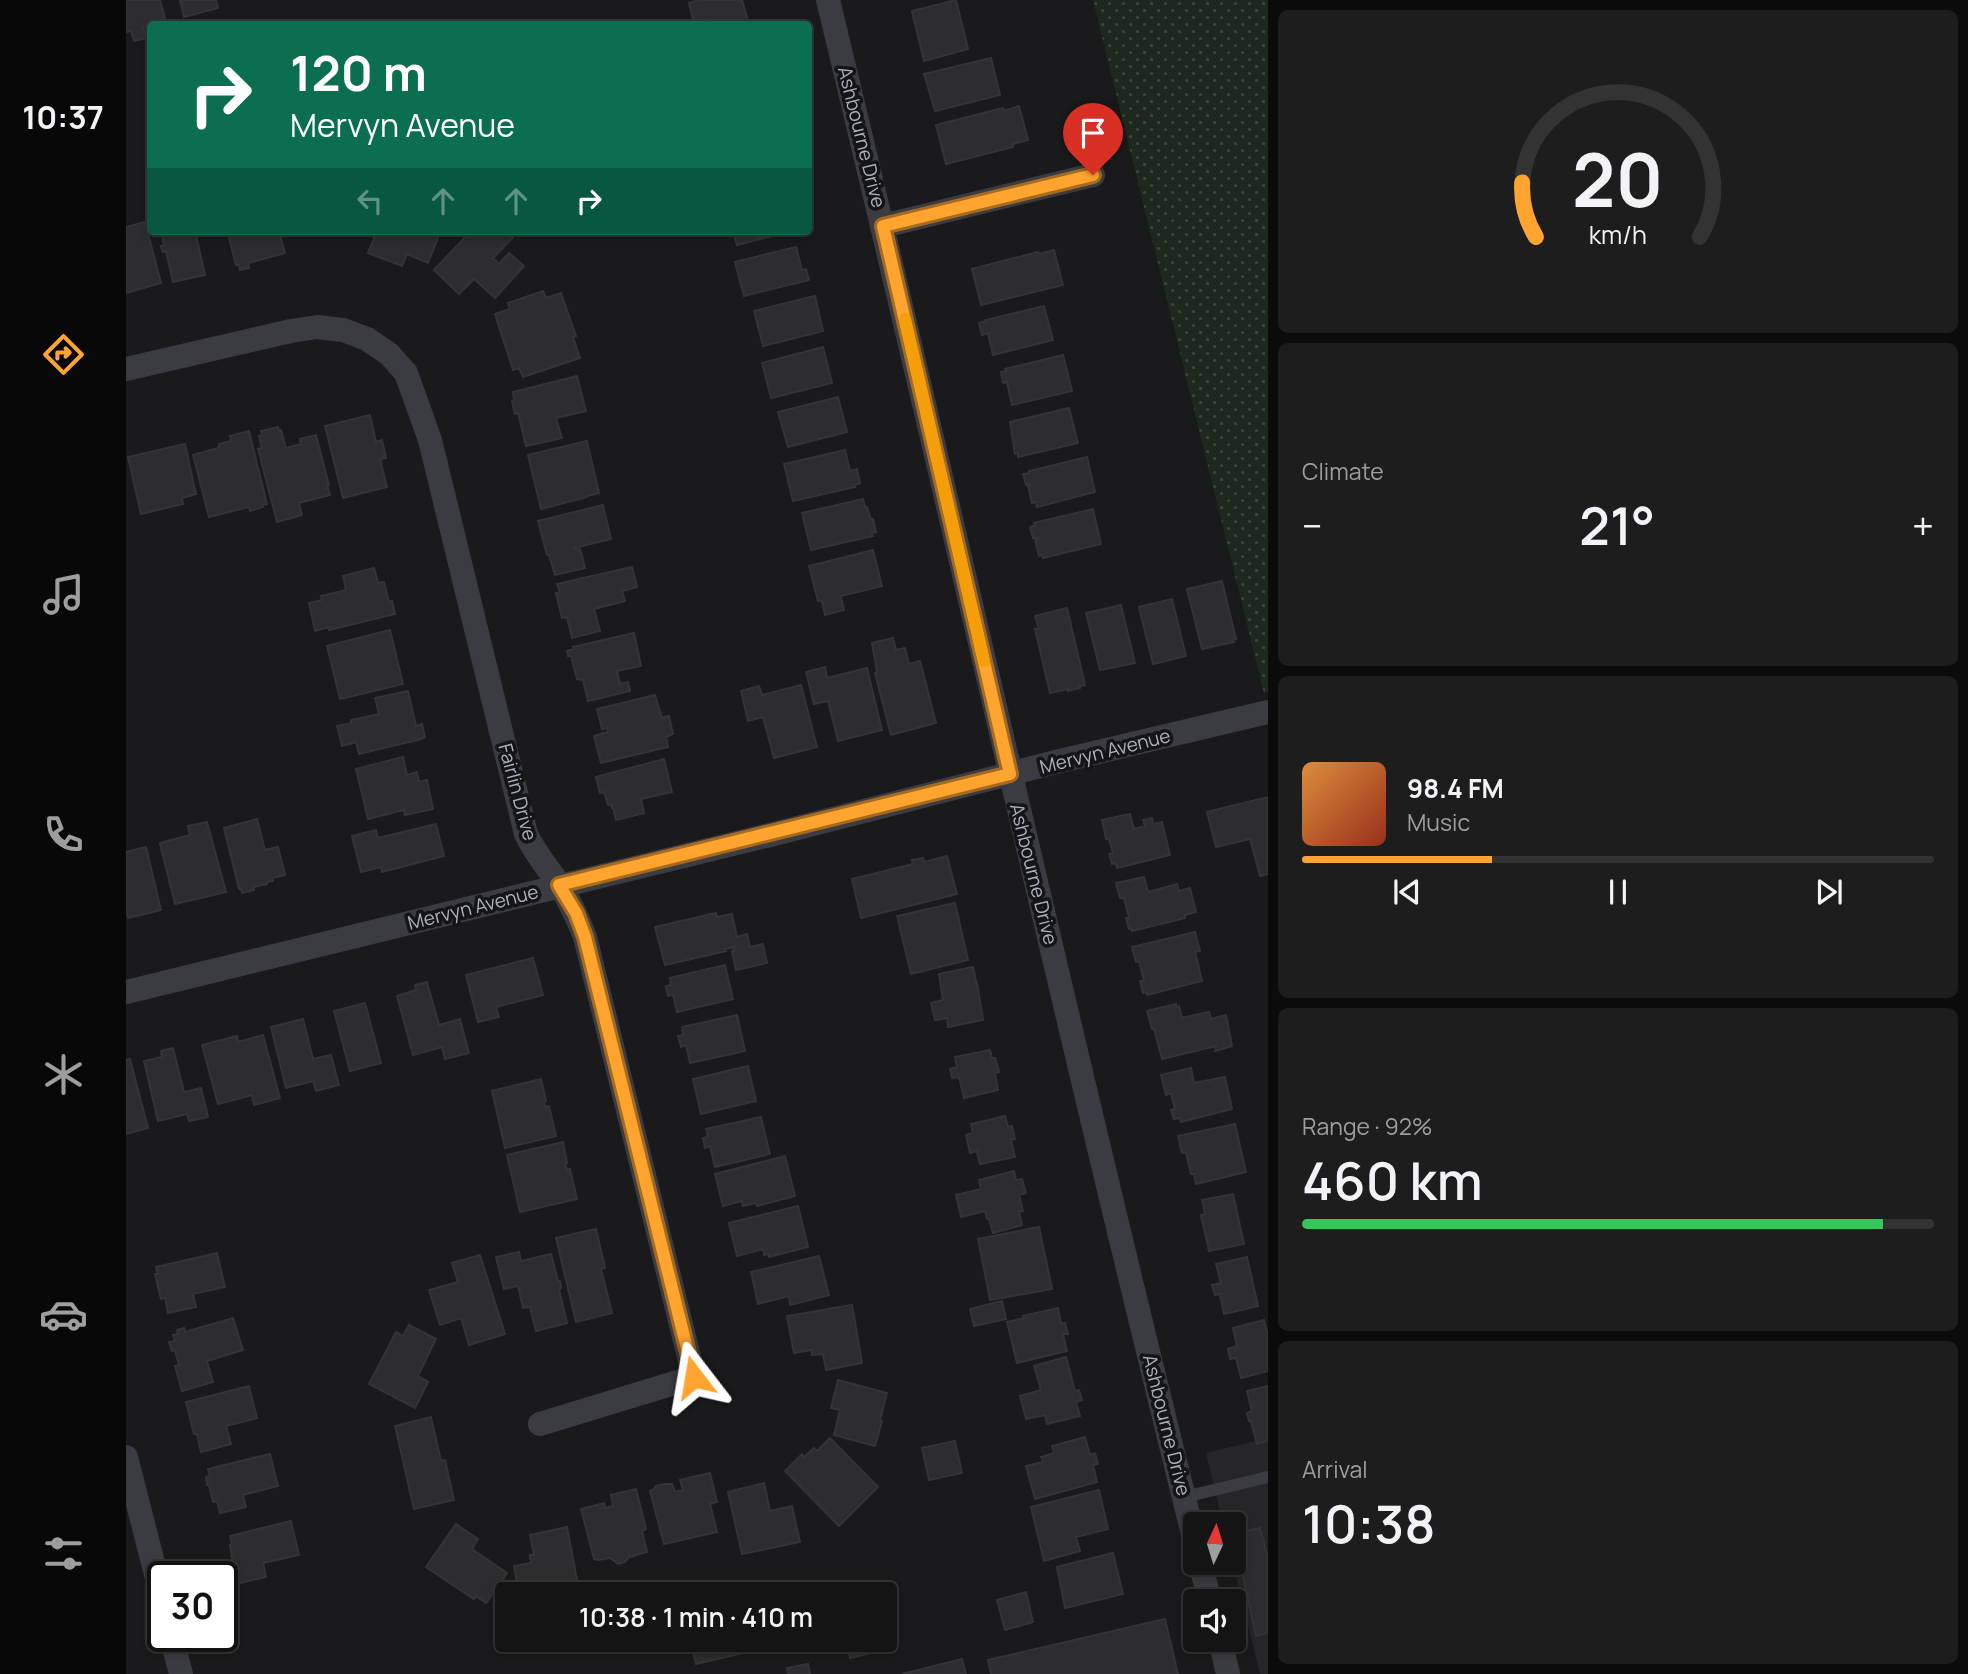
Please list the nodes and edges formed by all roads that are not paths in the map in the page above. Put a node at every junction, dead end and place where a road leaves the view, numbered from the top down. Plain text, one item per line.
1 (828, 0) edge
2 (1093, 175) dead end
3 (883, 226) junction
4 (126, 369) edge
5 (1268, 712) edge
6 (1010, 774) junction
7 (559, 885) junction
8 (126, 992) edge
9 (540, 1424) dead end
10 (126, 1457) edge
11 (1268, 1477) edge
12 (1184, 1497) junction
13 (1188, 1512) edge
14 (153, 1561) edge
15 (175, 1652) edge
16 (1223, 1652) edge
17 (181, 1674) edge
18 (1228, 1674) edge

1 - 3 street, Ashbourne Drive
2 - 3 street
3 - 6 street, Ashbourne Drive
4 - 7 street, Fairlin Drive
5 - 6 street, Mervyn Avenue
6 - 7 street, Mervyn Avenue
6 - 12 street, Ashbourne Drive
7 - 8 street, Mervyn Avenue
7 - 9 street, Fairlin Drive
10 - 14 street
11 - 12 lane
12 - 13 street, Ashbourne Drive
15 - 17 street
16 - 18 street

